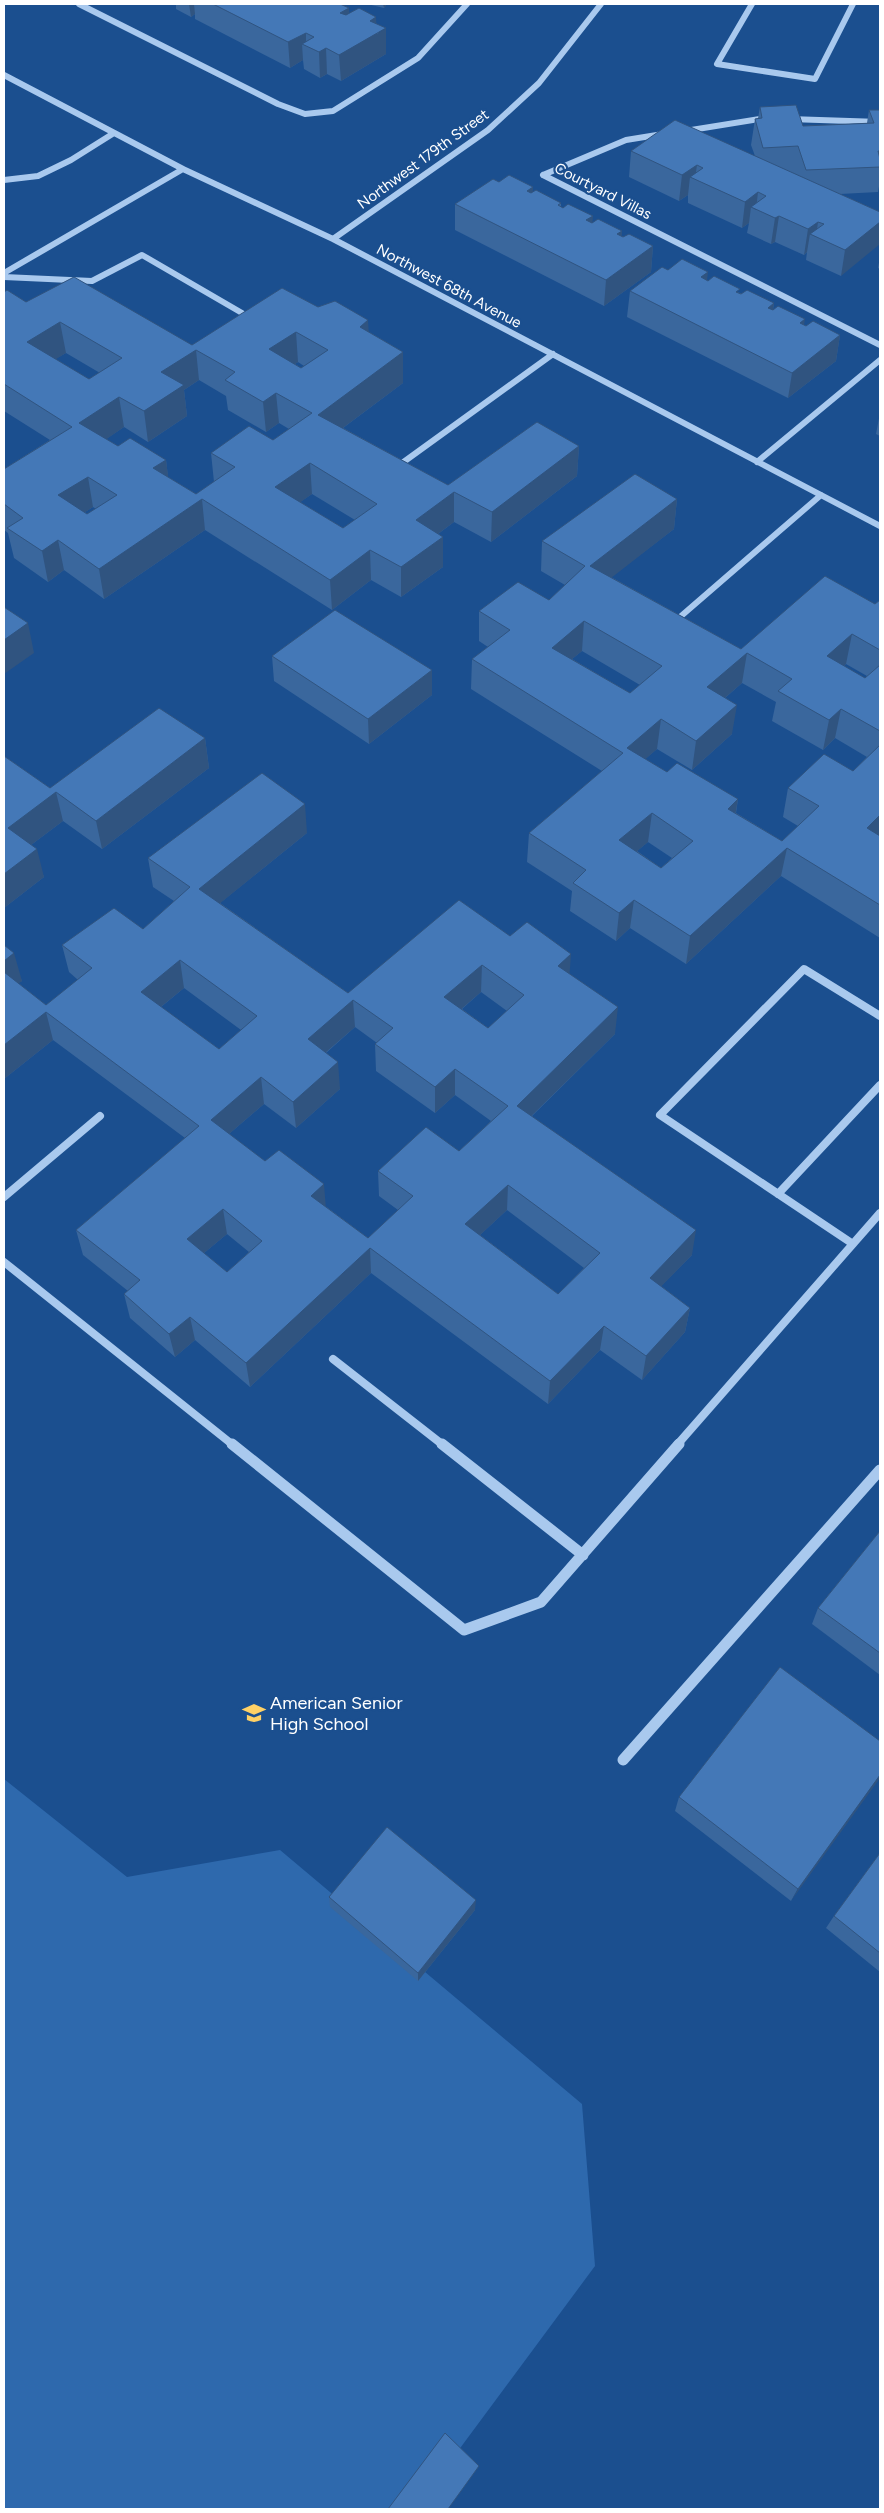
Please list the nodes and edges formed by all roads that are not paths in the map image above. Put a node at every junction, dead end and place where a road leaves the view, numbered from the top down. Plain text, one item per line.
1 (79, 4) edge
2 (467, 4) edge
3 (601, 4) edge
4 (752, 4) edge
5 (854, 4) edge
6 (4, 75) edge
7 (772, 118) edge
8 (782, 119) edge
9 (880, 122) edge
10 (114, 133) junction
11 (182, 169) junction
12 (4, 180) edge
13 (333, 239) junction
14 (4, 273) edge
15 (4, 277) edge
16 (242, 313) edge
17 (880, 345) edge
18 (553, 354) junction
19 (880, 360) edge
20 (758, 462) junction
21 (398, 466) edge
22 (820, 494) junction
23 (880, 526) edge
24 (680, 617) edge
25 (880, 1016) edge
26 (880, 1085) edge
27 (100, 1116) dead end
28 (778, 1194) junction
29 (4, 1197) edge
30 (880, 1213) edge
31 (853, 1244) junction
32 (4, 1262) edge
33 (333, 1359) dead end
34 (880, 1470) edge
35 (583, 1555) junction
36 (623, 1760) dead end

1 - 2 street
3 - 13 street, Northwest 179th Street
4 - 5 street
6 - 10 street, Northwest 68th Avenue
7 - 17 street, Courtyard Villas
8 - 9 street
10 - 11 street, Northwest 68th Avenue
10 - 12 street
11 - 13 street, Northwest 68th Avenue
11 - 14 street
13 - 18 street, Northwest 68th Avenue
15 - 16 street
18 - 20 street, Northwest 68th Avenue
18 - 21 street
19 - 20 street
20 - 22 street, Northwest 68th Avenue
22 - 23 street, Northwest 68th Avenue
22 - 24 street
25 - 28 street
26 - 28 lane
27 - 29 street
28 - 31 street
30 - 31 street
31 - 35 street
32 - 35 street
33 - 35 street
34 - 36 street

